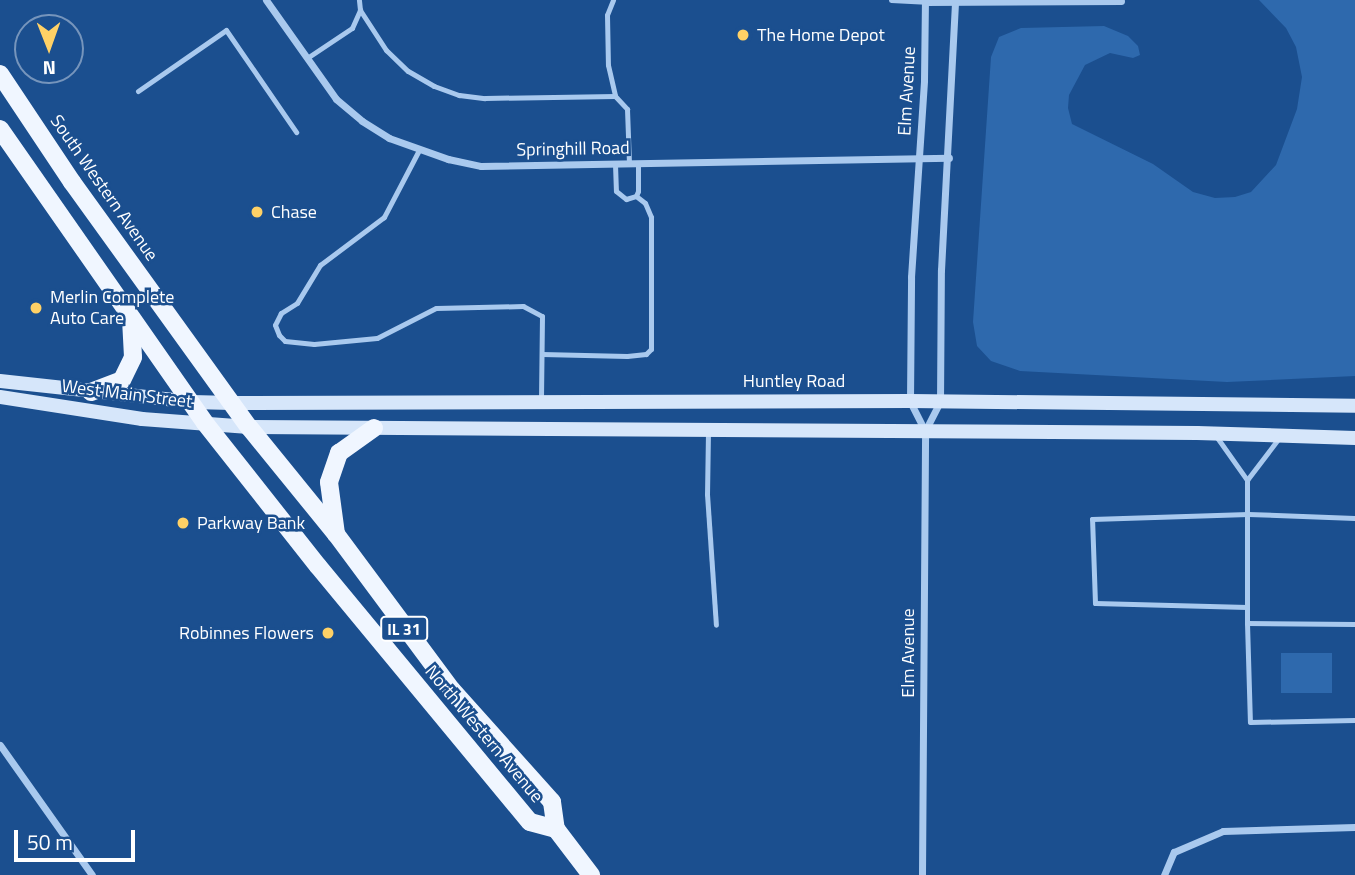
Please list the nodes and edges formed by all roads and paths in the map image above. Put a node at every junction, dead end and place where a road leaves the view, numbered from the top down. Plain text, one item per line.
1 (266, 0) edge
2 (359, 0) edge
3 (613, 0) edge
4 (891, 0) edge
5 (1110, 0) edge
6 (925, 1) edge
7 (955, 1) edge
8 (1047, 1) edge
9 (1121, 1) edge
10 (360, 10) junction
11 (307, 58) junction
12 (0, 74) edge
13 (138, 90) dead end
14 (615, 96) junction
15 (0, 129) edge
16 (296, 132) dead end
17 (419, 150) junction
18 (949, 158) junction
19 (919, 159) junction
20 (638, 163) junction
21 (615, 164) junction
22 (629, 164) junction
23 (636, 196) junction
24 (131, 320) junction
25 (542, 354) junction
26 (0, 381) edge
27 (92, 392) junction
28 (0, 397) edge
29 (541, 400) junction
30 (909, 401) junction
31 (192, 402) junction
32 (940, 402) junction
33 (232, 403) junction
34 (1355, 406) edge
35 (205, 423) junction
36 (249, 427) junction
37 (374, 428) junction
38 (708, 429) junction
39 (925, 431) junction
40 (1215, 434) junction
41 (1280, 436) junction
42 (1355, 438) edge
43 (1247, 480) junction
44 (1248, 514) junction
45 (1355, 518) edge
46 (336, 534) junction
47 (1247, 607) junction
48 (1247, 623) junction
49 (1355, 624) edge
50 (716, 625) dead end
51 (1355, 720) edge
52 (0, 745) edge
53 (1355, 827) edge
54 (556, 829) junction
55 (92, 875) edge
56 (591, 875) edge
57 (922, 875) edge
58 (1164, 875) edge

1 - 11 street, Springhill Road
2 - 10 lane
3 - 14 lane
4 - 6 lane
5 - 8 street
5 - 9 street
6 - 7 street
6 - 19 street, Elm Avenue
7 - 8 street
7 - 18 street, Elm Avenue
10 - 11 lane
10 - 14 lane
11 - 17 street, Springhill Road
12 - 33 main road, South Western Avenue / IL 31
13 - 16 lane
14 - 22 lane
15 - 24 main road
17 - 21 street, Springhill Road
17 - 25 lane
18 - 19 street, Springhill Road
18 - 32 street, Elm Avenue
19 - 20 street, Springhill Road
19 - 30 street, Elm Avenue
20 - 22 street, Springhill Road
20 - 23 lane
21 - 22 street, Springhill Road
21 - 23 lane
23 - 25 lane
24 - 27 main road
24 - 31 main road
25 - 29 lane
26 - 27 street, West Main Street
27 - 31 street, West Main Street
28 - 35 street, West Main Street
29 - 30 street, Huntley Road
29 - 33 street, Huntley Road
30 - 32 street, Huntley Road
30 - 39 street, Elm Avenue
31 - 33 street, West Main Street
31 - 35 main road
32 - 34 street, Huntley Road
32 - 39 street, Elm Avenue
33 - 36 main road, South Western Avenue / IL 31
35 - 36 street, West Main Street
35 - 54 main road, North Western Avenue
36 - 37 street
36 - 46 main road, North Western Avenue / IL 31
37 - 38 street
37 - 46 main road
38 - 39 street
38 - 50 lane
39 - 40 street
39 - 57 street, Elm Avenue
40 - 41 street
40 - 43 lane
41 - 42 street
41 - 43 lane
43 - 44 lane
44 - 45 lane
44 - 47 lane
44 - 47 lane
46 - 54 main road, North Western Avenue / IL 31
47 - 48 lane
48 - 49 lane
48 - 51 lane
52 - 55 street
53 - 58 street
54 - 56 main road, North Western Avenue / IL 31

